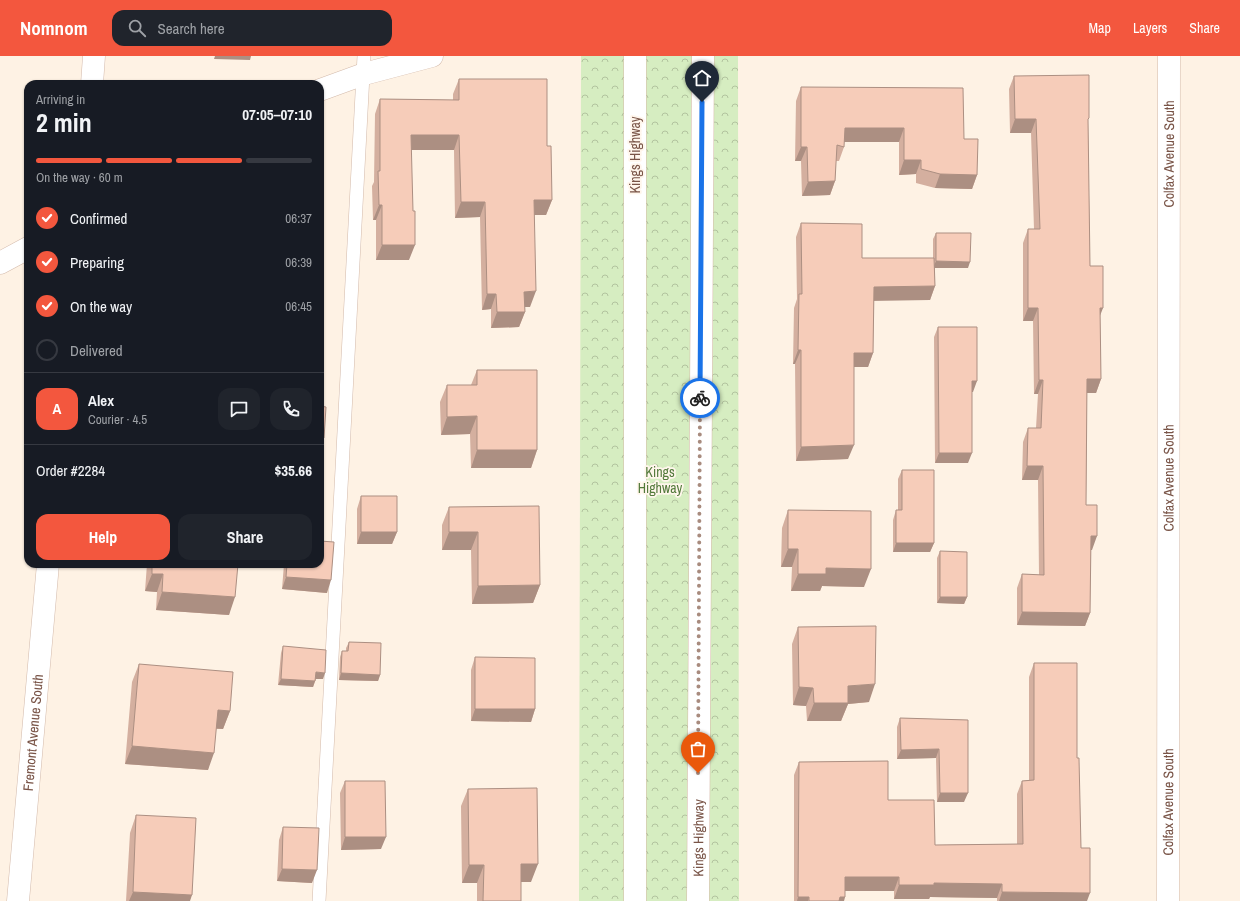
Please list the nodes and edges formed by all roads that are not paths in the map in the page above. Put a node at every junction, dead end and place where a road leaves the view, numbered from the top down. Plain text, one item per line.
1 (94, 56) edge
2 (432, 56) edge
3 (635, 56) edge
4 (703, 56) edge
5 (1169, 56) edge
6 (364, 65) edge
7 (92, 80) edge
8 (324, 88) edge
9 (24, 250) edge
10 (0, 263) edge
11 (48, 568) edge
12 (18, 901) edge
13 (319, 901) edge
14 (635, 901) edge
15 (698, 901) edge
16 (1168, 901) edge

1 - 7 street
2 - 6 street
3 - 14 street, Kings Highway
4 - 15 street, Kings Highway
5 - 16 street, Colfax Avenue South
6 - 8 street
6 - 13 lane
9 - 10 street
11 - 12 street, Fremont Avenue South

